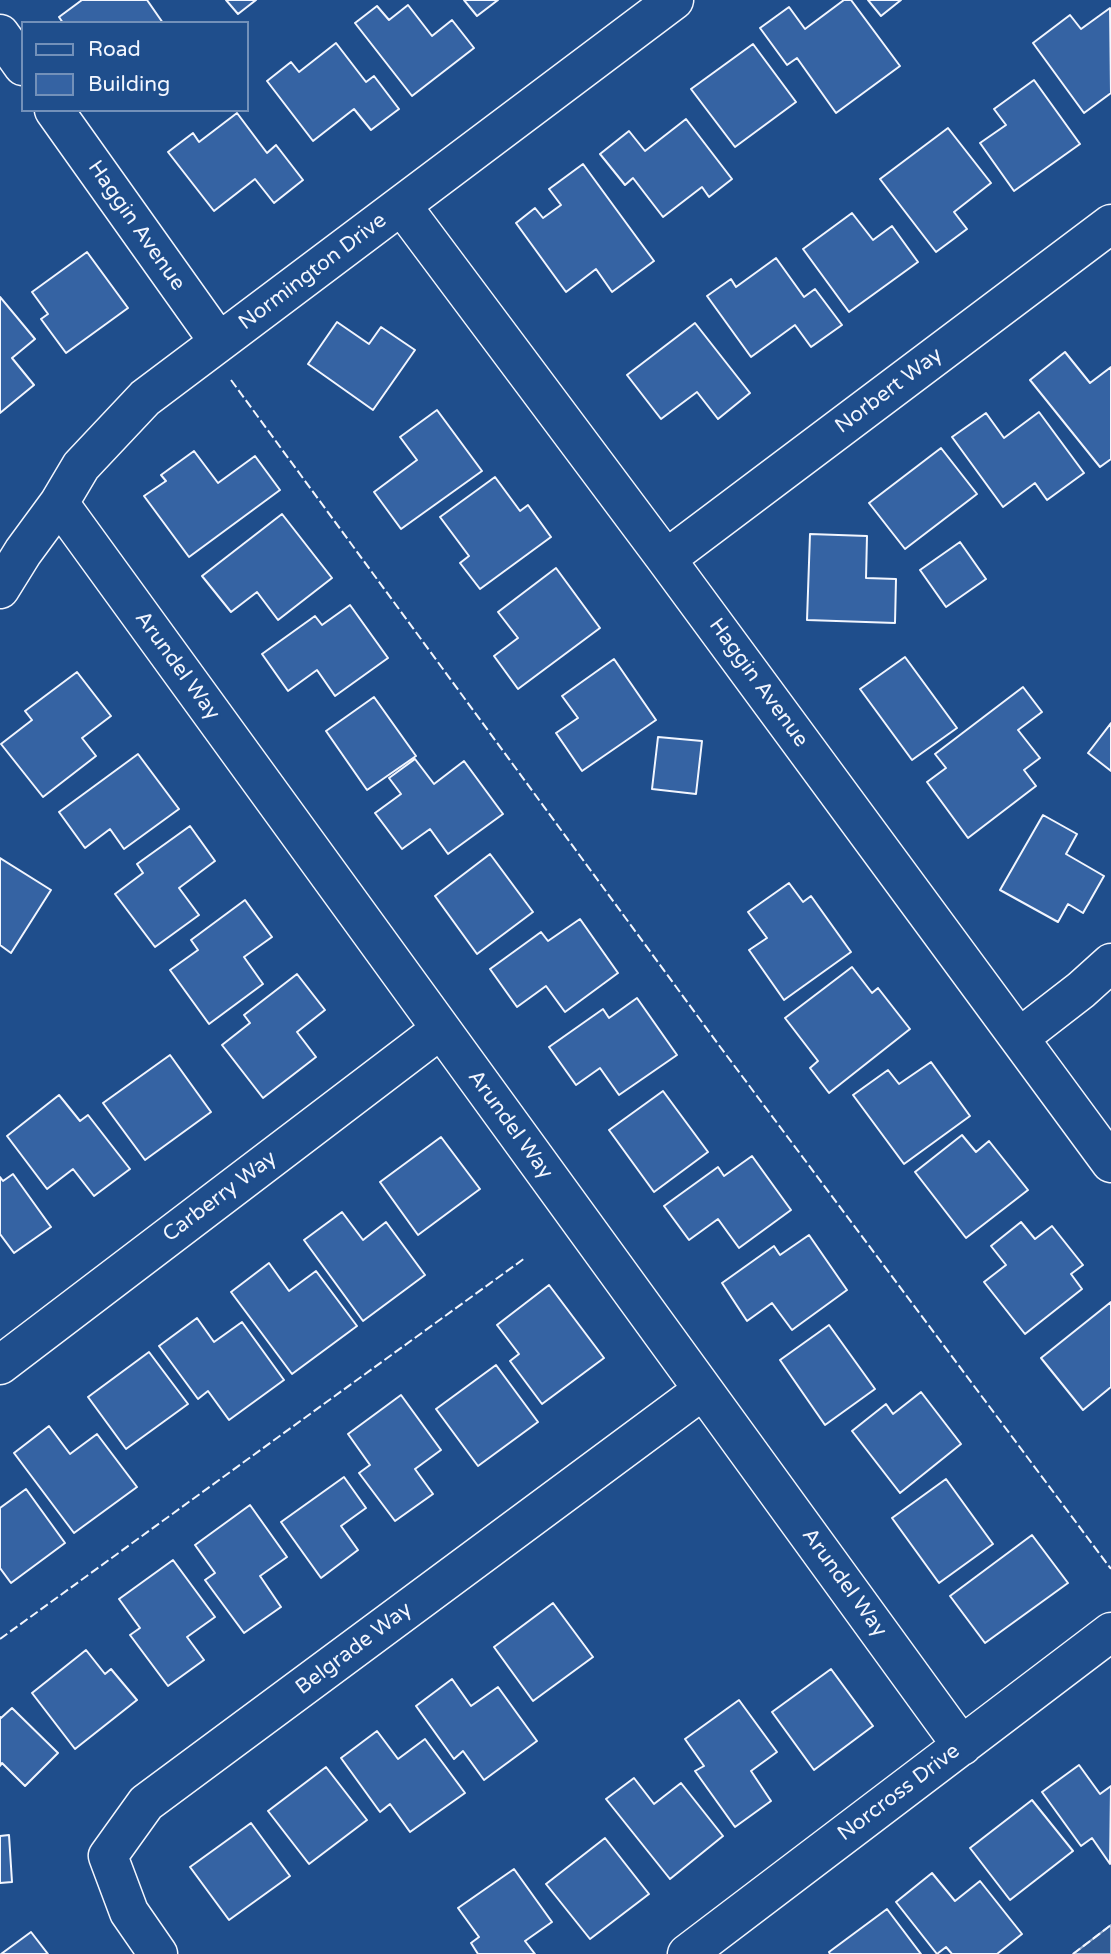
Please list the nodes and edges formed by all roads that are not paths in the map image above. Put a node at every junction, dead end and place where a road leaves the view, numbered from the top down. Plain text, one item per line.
1 (674, 0) edge
2 (0, 34) edge
3 (21, 63) edge
4 (55, 112) edge
5 (402, 206) junction
6 (1111, 224) edge
7 (219, 342) junction
8 (59, 503) junction
9 (667, 559) junction
10 (0, 589) edge
11 (1111, 963) edge
12 (440, 1030) junction
13 (1018, 1038) junction
14 (1111, 1163) edge
15 (0, 1364) edge
16 (703, 1390) junction
17 (1111, 1632) edge
18 (962, 1746) junction
19 (158, 1954) edge
20 (687, 1954) edge

1 - 5 street, Normington Drive
2 - 3 street
4 - 7 street, Haggin Avenue
5 - 7 street, Normington Drive
5 - 9 street, Haggin Avenue
6 - 9 street, Norbert Way
7 - 8 street, Normington Drive
8 - 10 street, Normington Drive
8 - 12 street, Arundel Way
9 - 13 street, Haggin Avenue
11 - 13 street
12 - 15 street, Carberry Way
12 - 16 street, Arundel Way
13 - 14 street, Haggin Avenue
16 - 18 street, Arundel Way
16 - 19 street, Belgrade Way
17 - 18 street, Norcross Drive
18 - 20 street, Norcross Drive

